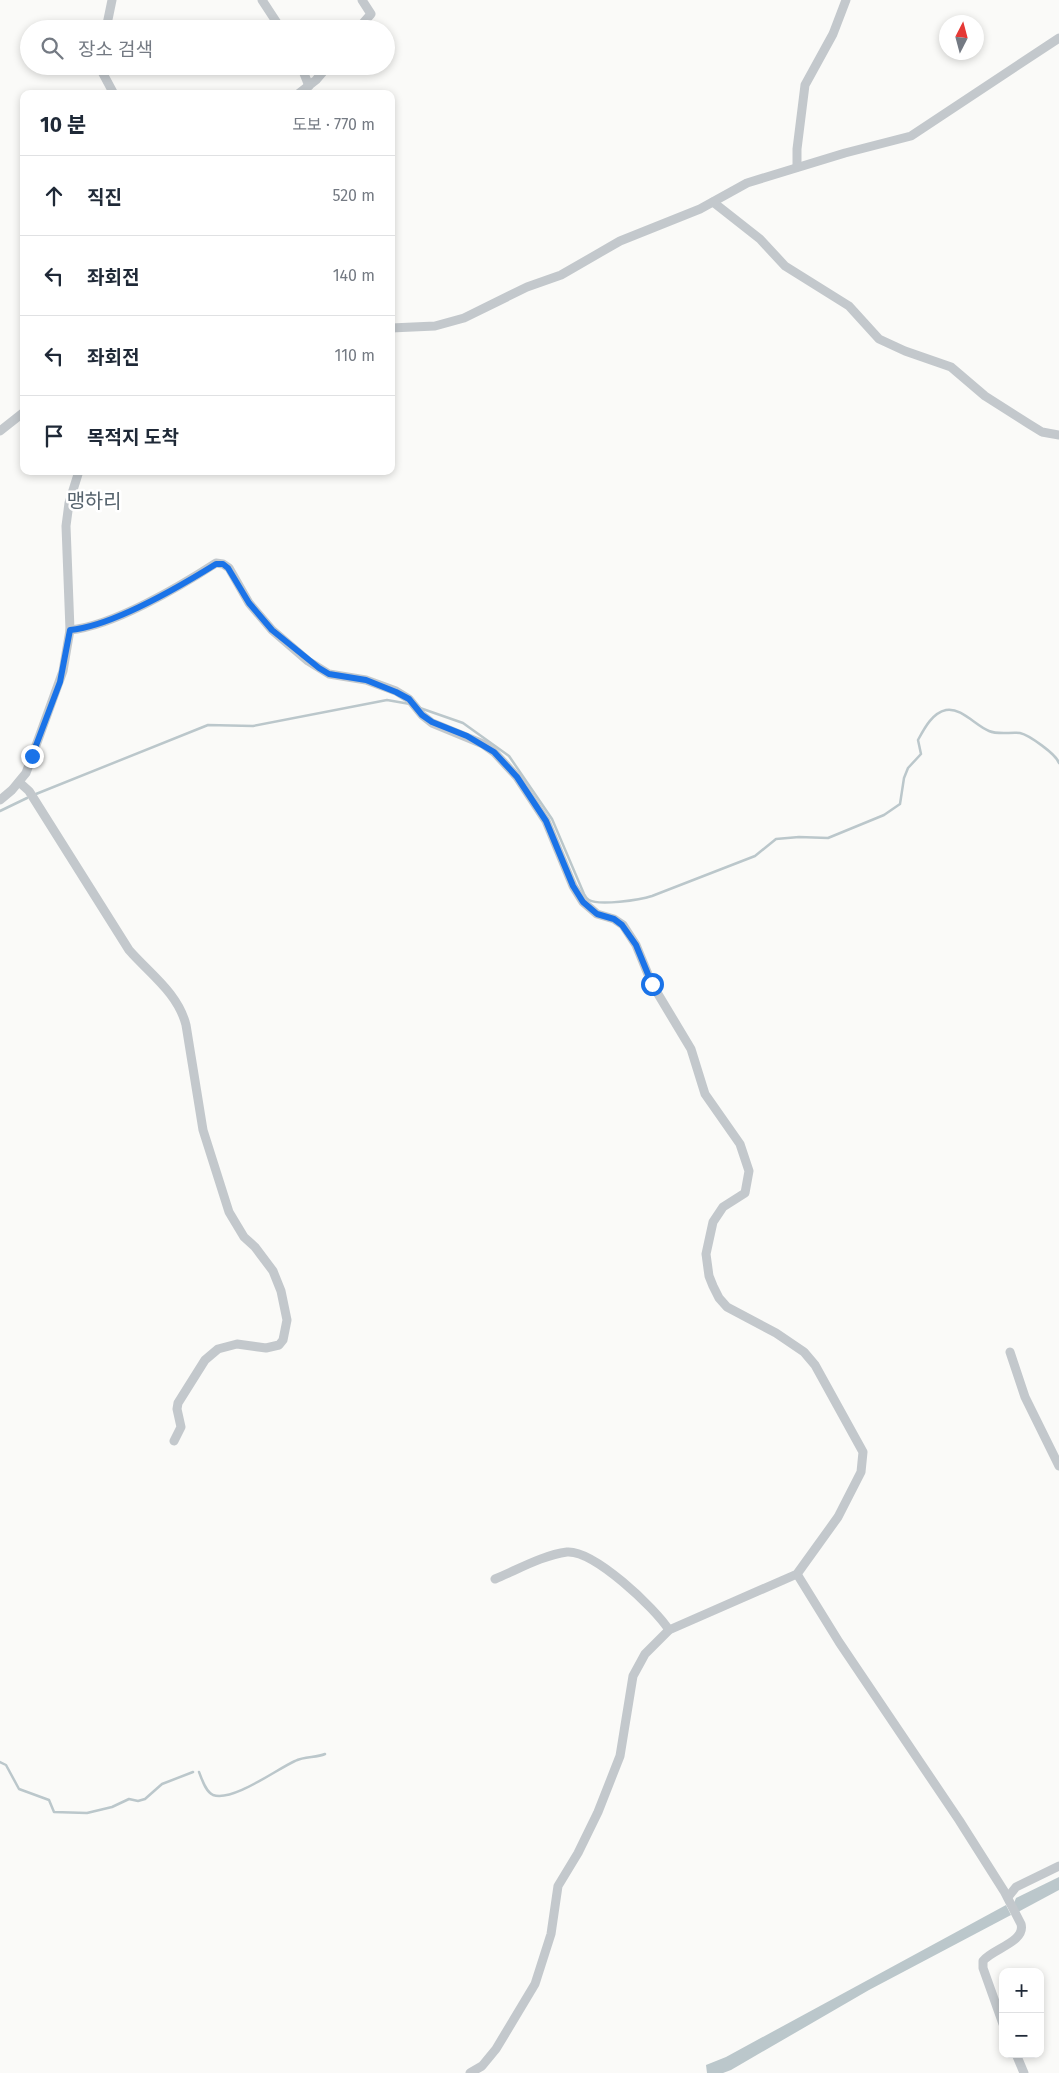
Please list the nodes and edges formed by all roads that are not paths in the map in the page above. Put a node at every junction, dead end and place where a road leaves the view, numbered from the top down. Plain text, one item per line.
1 (112, 0) edge
2 (262, 0) edge
3 (362, 0) edge
4 (846, 0) edge
5 (108, 20) edge
6 (275, 20) edge
7 (366, 20) edge
8 (1059, 38) edge
9 (104, 75) edge
10 (305, 75) edge
11 (319, 75) edge
12 (309, 86) junction
13 (112, 90) edge
14 (304, 90) edge
15 (797, 167) junction
16 (713, 202) junction
17 (395, 328) edge
18 (20, 415) edge
19 (0, 431) edge
20 (1059, 435) edge
21 (78, 475) edge
22 (70, 630) junction
23 (19, 782) junction
24 (0, 800) edge
25 (1010, 1352) dead end
26 (174, 1441) dead end
27 (1059, 1466) edge
28 (797, 1574) junction
29 (495, 1579) dead end
30 (669, 1630) junction
31 (1059, 1866) edge
32 (1009, 1900) junction
33 (999, 2013) edge
34 (1018, 2058) edge
35 (470, 2073) edge
36 (1024, 2073) edge

1 - 5 street
2 - 6 street
3 - 7 street
4 - 15 street
8 - 15 street
9 - 13 street
10 - 12 street
11 - 12 street
12 - 14 street
15 - 16 street
16 - 17 street
16 - 20 street
18 - 19 street
21 - 22 street
22 - 23 street
22 - 28 street
23 - 24 street
23 - 26 street
25 - 27 street
28 - 30 street
28 - 32 street
29 - 30 street
30 - 35 street
31 - 32 street
32 - 33 street
34 - 36 street

